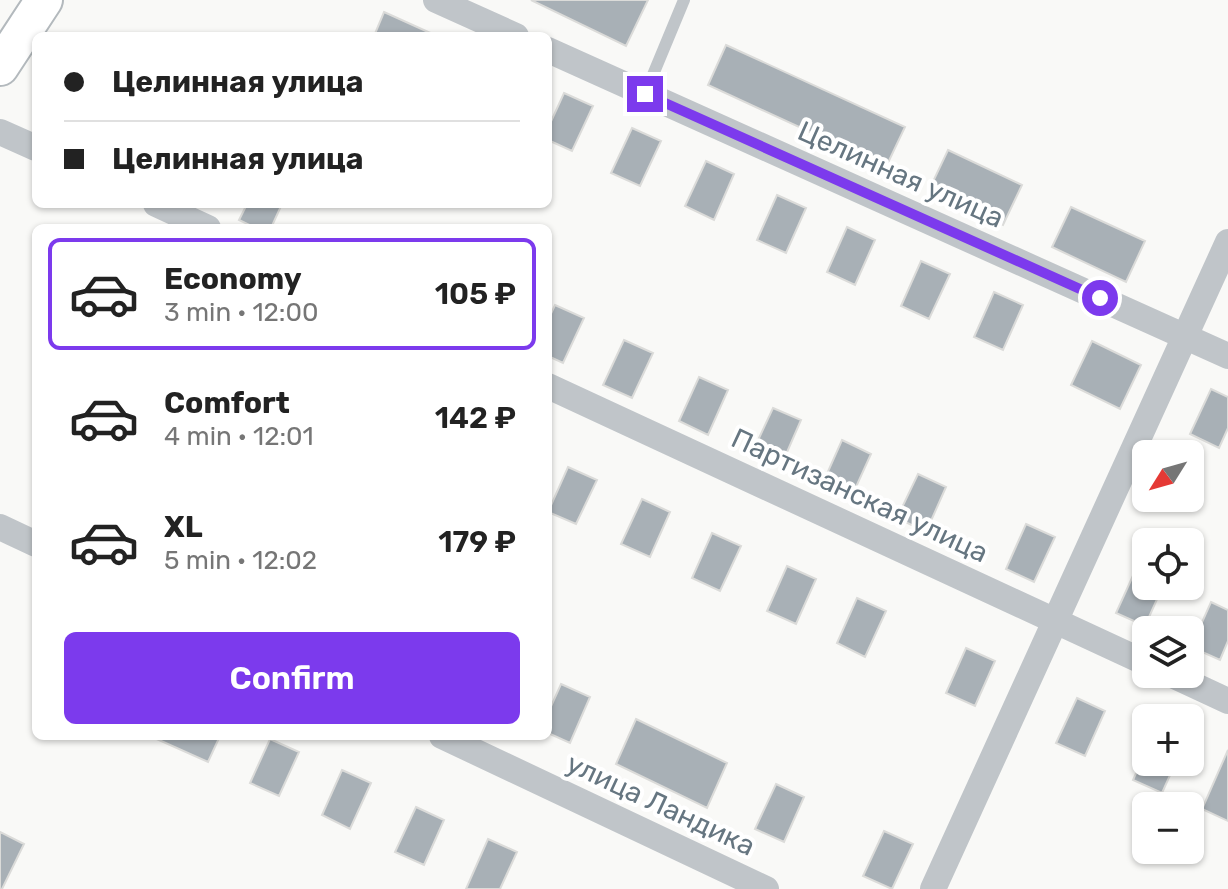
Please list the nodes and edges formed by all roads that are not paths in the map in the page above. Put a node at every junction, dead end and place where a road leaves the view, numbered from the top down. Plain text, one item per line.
1 (44, 0) edge
2 (436, 0) edge
3 (684, 0) edge
4 (507, 32) edge
5 (552, 52) edge
6 (0, 67) edge
7 (645, 94) junction
8 (0, 132) edge
9 (32, 146) edge
10 (165, 208) edge
11 (199, 224) edge
12 (1228, 242) edge
13 (1185, 336) junction
14 (1228, 356) edge
15 (552, 388) edge
16 (0, 527) edge
17 (32, 542) edge
18 (1055, 621) junction
19 (1132, 657) edge
20 (1200, 688) edge
21 (1228, 701) edge
22 (450, 740) edge
23 (766, 889) edge
24 (933, 889) edge

1 - 6 street
2 - 4 street
3 - 7 lane
5 - 7 street, Целинная улица
7 - 13 street, Целинная улица
8 - 9 street
10 - 11 street
12 - 13 street
13 - 14 street, Целинная улица
13 - 18 street
15 - 18 street, Партизанская улица
16 - 17 street
18 - 19 street, Партизанская улица
18 - 24 street
20 - 21 street
22 - 23 street, улица Ландика

